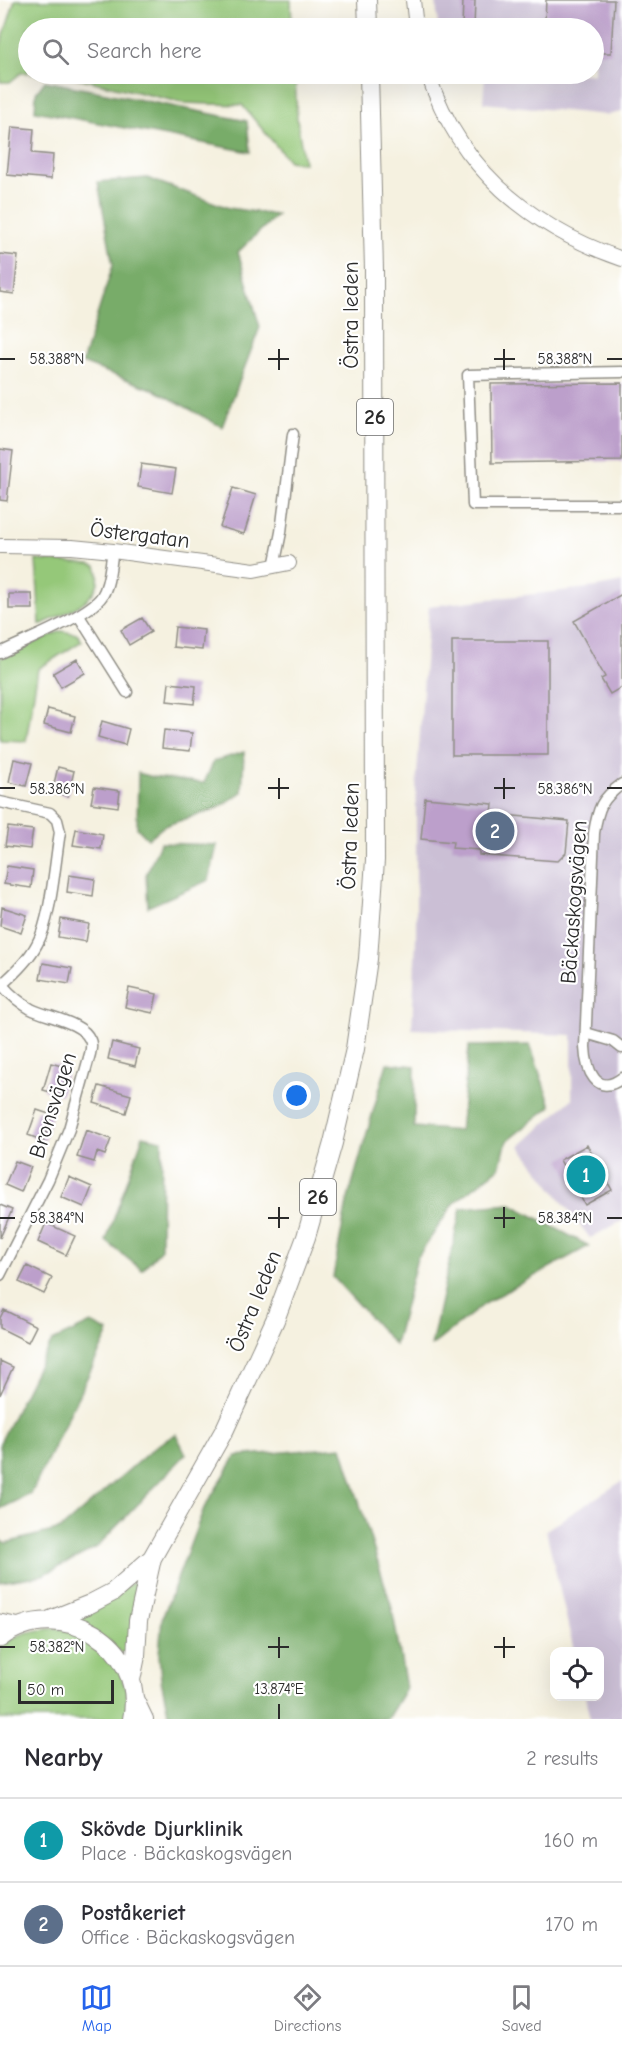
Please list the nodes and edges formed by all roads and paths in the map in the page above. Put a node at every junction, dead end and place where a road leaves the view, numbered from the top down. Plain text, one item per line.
1 (367, 0) edge
2 (413, 0) edge
3 (368, 18) edge
4 (415, 18) edge
5 (369, 84) edge
6 (432, 84) edge
7 (622, 259) edge
8 (622, 372) edge
9 (293, 435) dead end
10 (622, 505) edge
11 (0, 546) edge
12 (113, 551) junction
13 (289, 563) dead end
14 (274, 567) junction
15 (79, 616) junction
16 (0, 653) edge
17 (127, 692) dead end
18 (622, 784) edge
19 (0, 802) edge
20 (1, 986) edge
21 (586, 1033) junction
22 (622, 1048) edge
23 (622, 1078) edge
24 (0, 1275) edge
25 (152, 1558) junction
26 (49, 1620) junction
27 (0, 1622) edge
28 (21, 1626) junction
29 (0, 1638) edge
30 (132, 1686) junction
31 (132, 1719) edge
32 (146, 1719) edge

1 - 3 highway
2 - 4 street
5 - 25 highway, Östra leden / 26
6 - 7 street
8 - 10 street
9 - 14 street
11 - 12 street, Östergatan
12 - 14 street, Östergatan
12 - 15 street
13 - 14 street, Östergatan
15 - 16 street
15 - 17 street
18 - 21 street, Bäckaskogsvägen
19 - 20 street
20 - 24 street, Bronsvägen
21 - 22 street
21 - 23 street, Bäckaskogsvägen
25 - 26 highway, Östra leden / 26
25 - 30 highway, Östra leden / 26
26 - 28 highway, 26
26 - 30 highway, 26
27 - 28 main road
28 - 29 highway, 26
30 - 31 highway, 26
30 - 32 street

